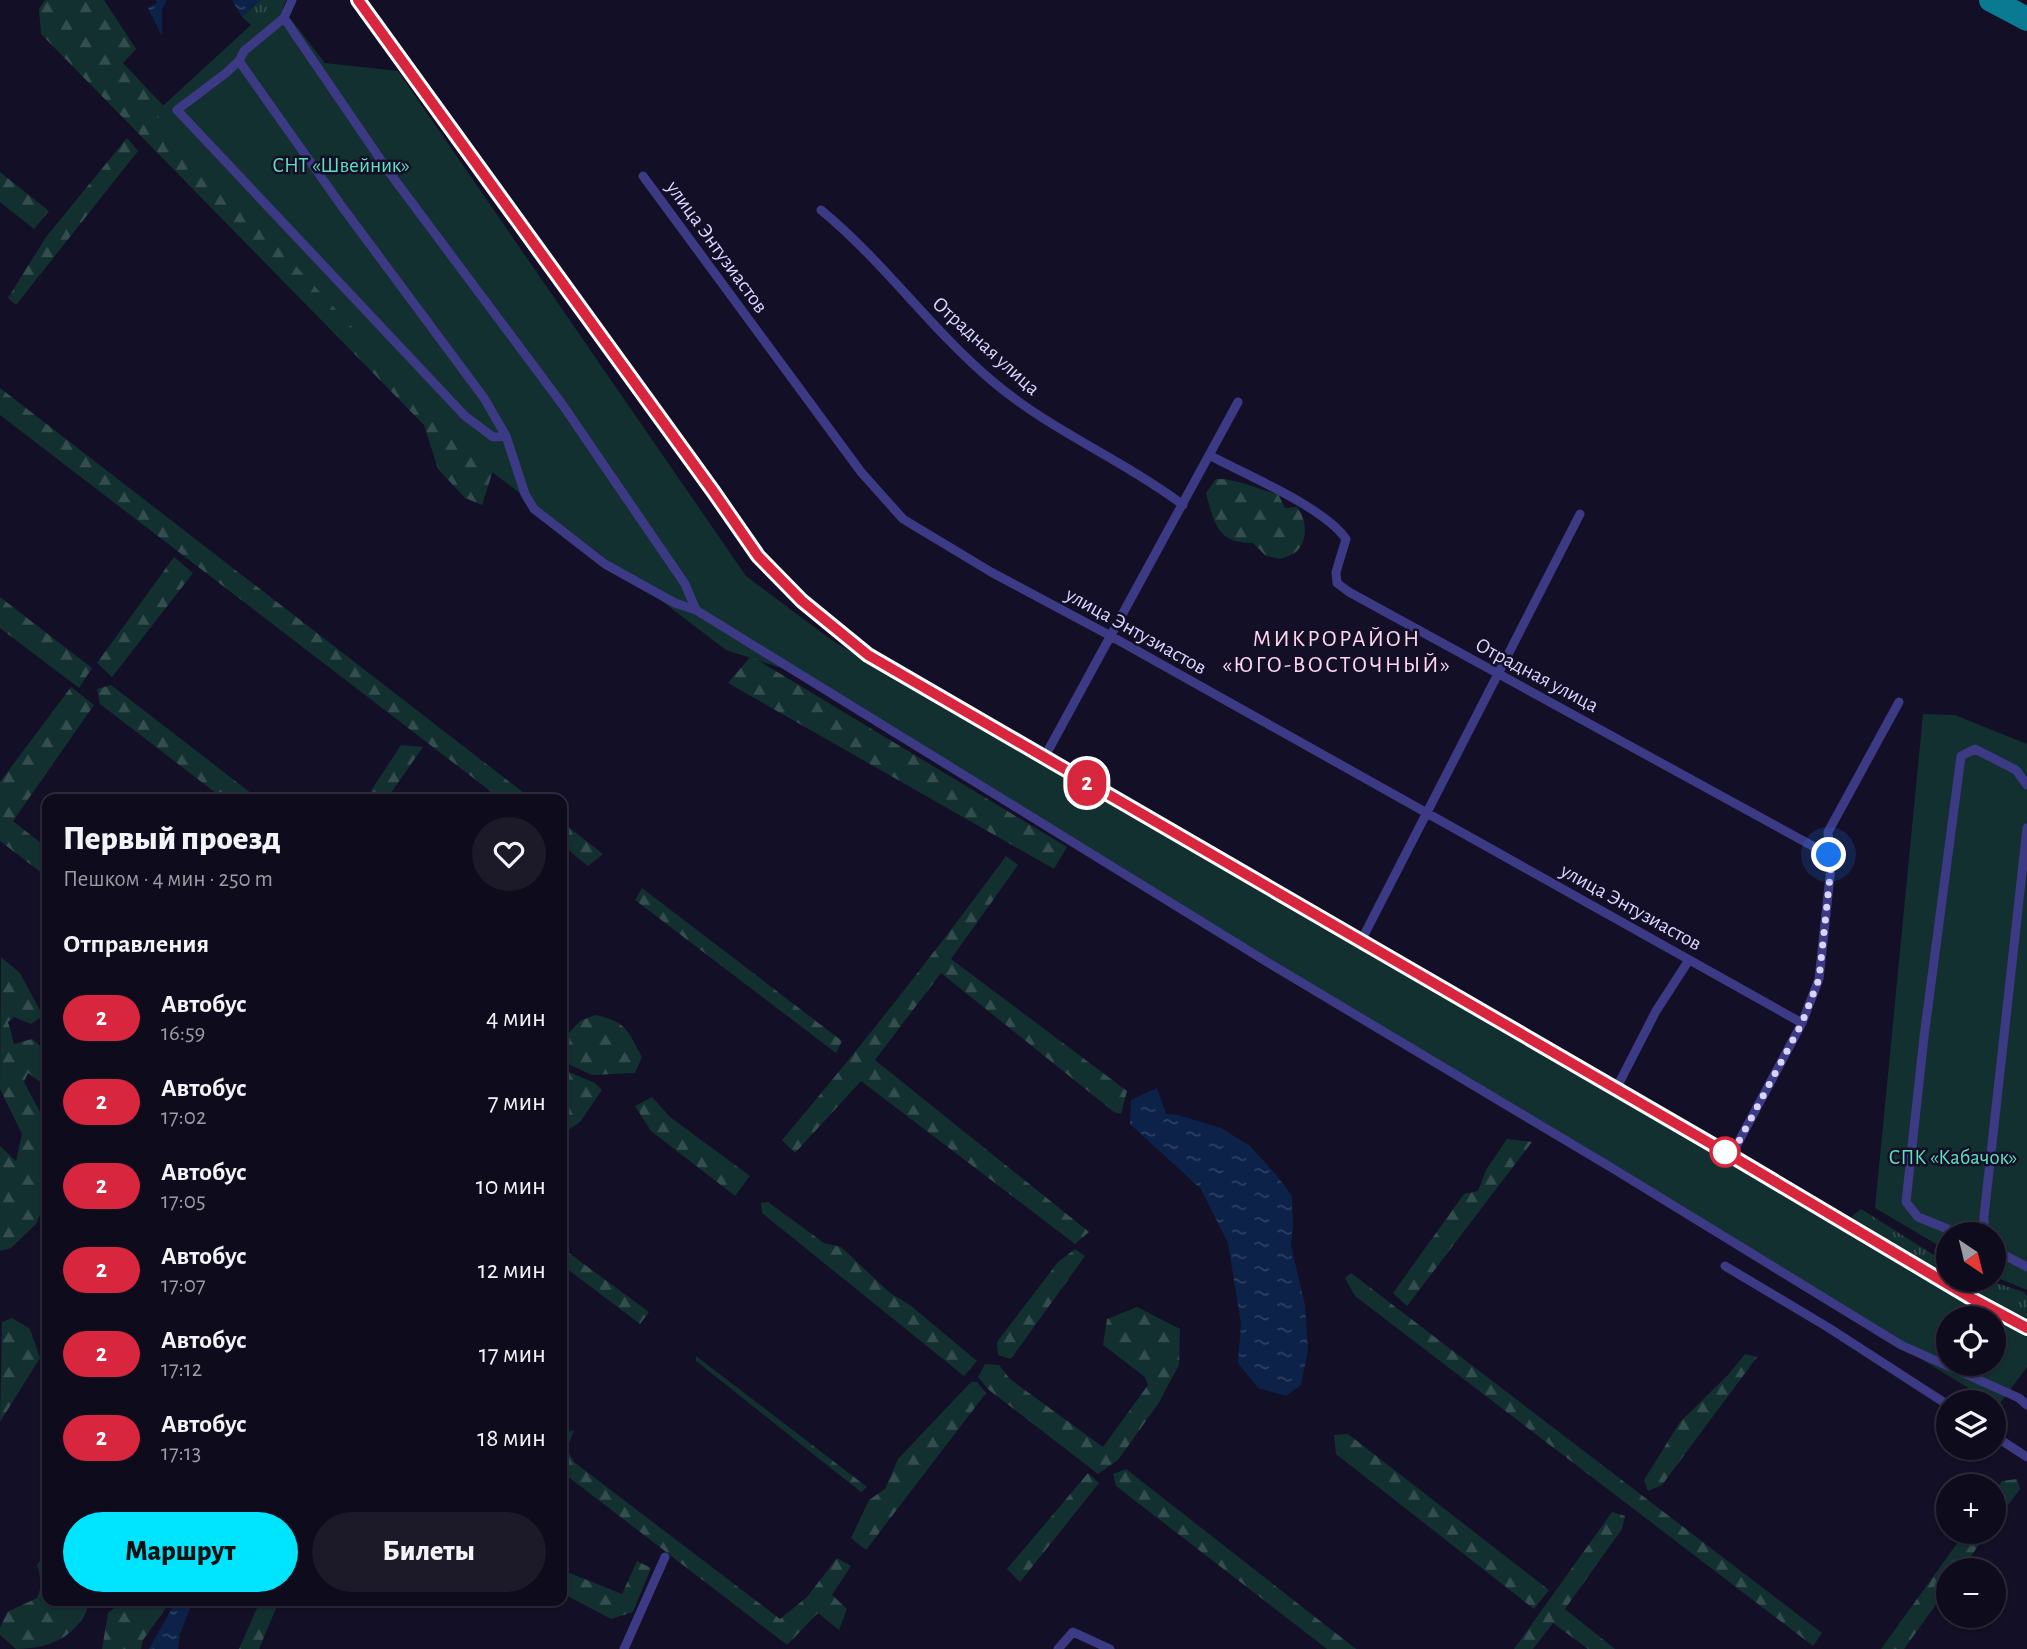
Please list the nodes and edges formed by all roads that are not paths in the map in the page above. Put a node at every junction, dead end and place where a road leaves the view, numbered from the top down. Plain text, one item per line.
1 (292, 0) edge
2 (358, 0) edge
3 (284, 18) junction
4 (239, 61) junction
5 (643, 176) dead end
6 (821, 211) dead end
7 (1238, 402) dead end
8 (506, 436) junction
9 (1209, 455) junction
10 (1183, 505) junction
11 (1580, 514) dead end
12 (696, 610) junction
13 (1109, 635) junction
14 (1498, 674) junction
15 (1899, 702) dead end
16 (1044, 758) junction
17 (2027, 785) edge
18 (1426, 812) junction
19 (2027, 828) edge
20 (1829, 855) junction
21 (1361, 941) junction
22 (1689, 960) junction
23 (1802, 1023) junction
24 (1616, 1089) junction
25 (1731, 1156) junction
26 (1984, 1222) edge
27 (1936, 1224) edge
28 (2006, 1256) edge
29 (1725, 1266) dead end
30 (2027, 1266) edge
31 (2027, 1328) edge
32 (1936, 1397) edge
33 (2027, 1405) edge
34 (2006, 1443) edge
35 (2027, 1457) edge
36 (665, 1557) dead end
37 (624, 1649) edge
38 (1058, 1649) edge
39 (1110, 1649) edge

1 - 3 street
2 - 16 street
3 - 4 street
3 - 12 street
4 - 8 street
4 - 8 street
5 - 13 street, улица Энтузиастов
6 - 10 street, Отрадная улица
7 - 9 street
8 - 12 street
9 - 10 street
9 - 14 street, Отрадная улица
10 - 13 street
11 - 14 street
12 - 33 street
13 - 16 street
13 - 18 street, улица Энтузиастов
14 - 18 street
14 - 20 street, Отрадная улица
15 - 20 street
16 - 21 street
17 - 27 street
18 - 21 street
18 - 22 street, улица Энтузиастов
19 - 26 street
20 - 23 street
21 - 24 street
22 - 23 street, улица Энтузиастов
22 - 24 street
23 - 25 street
24 - 25 street
25 - 31 street
28 - 30 street
29 - 32 street
34 - 35 street
36 - 37 street
38 - 39 street

